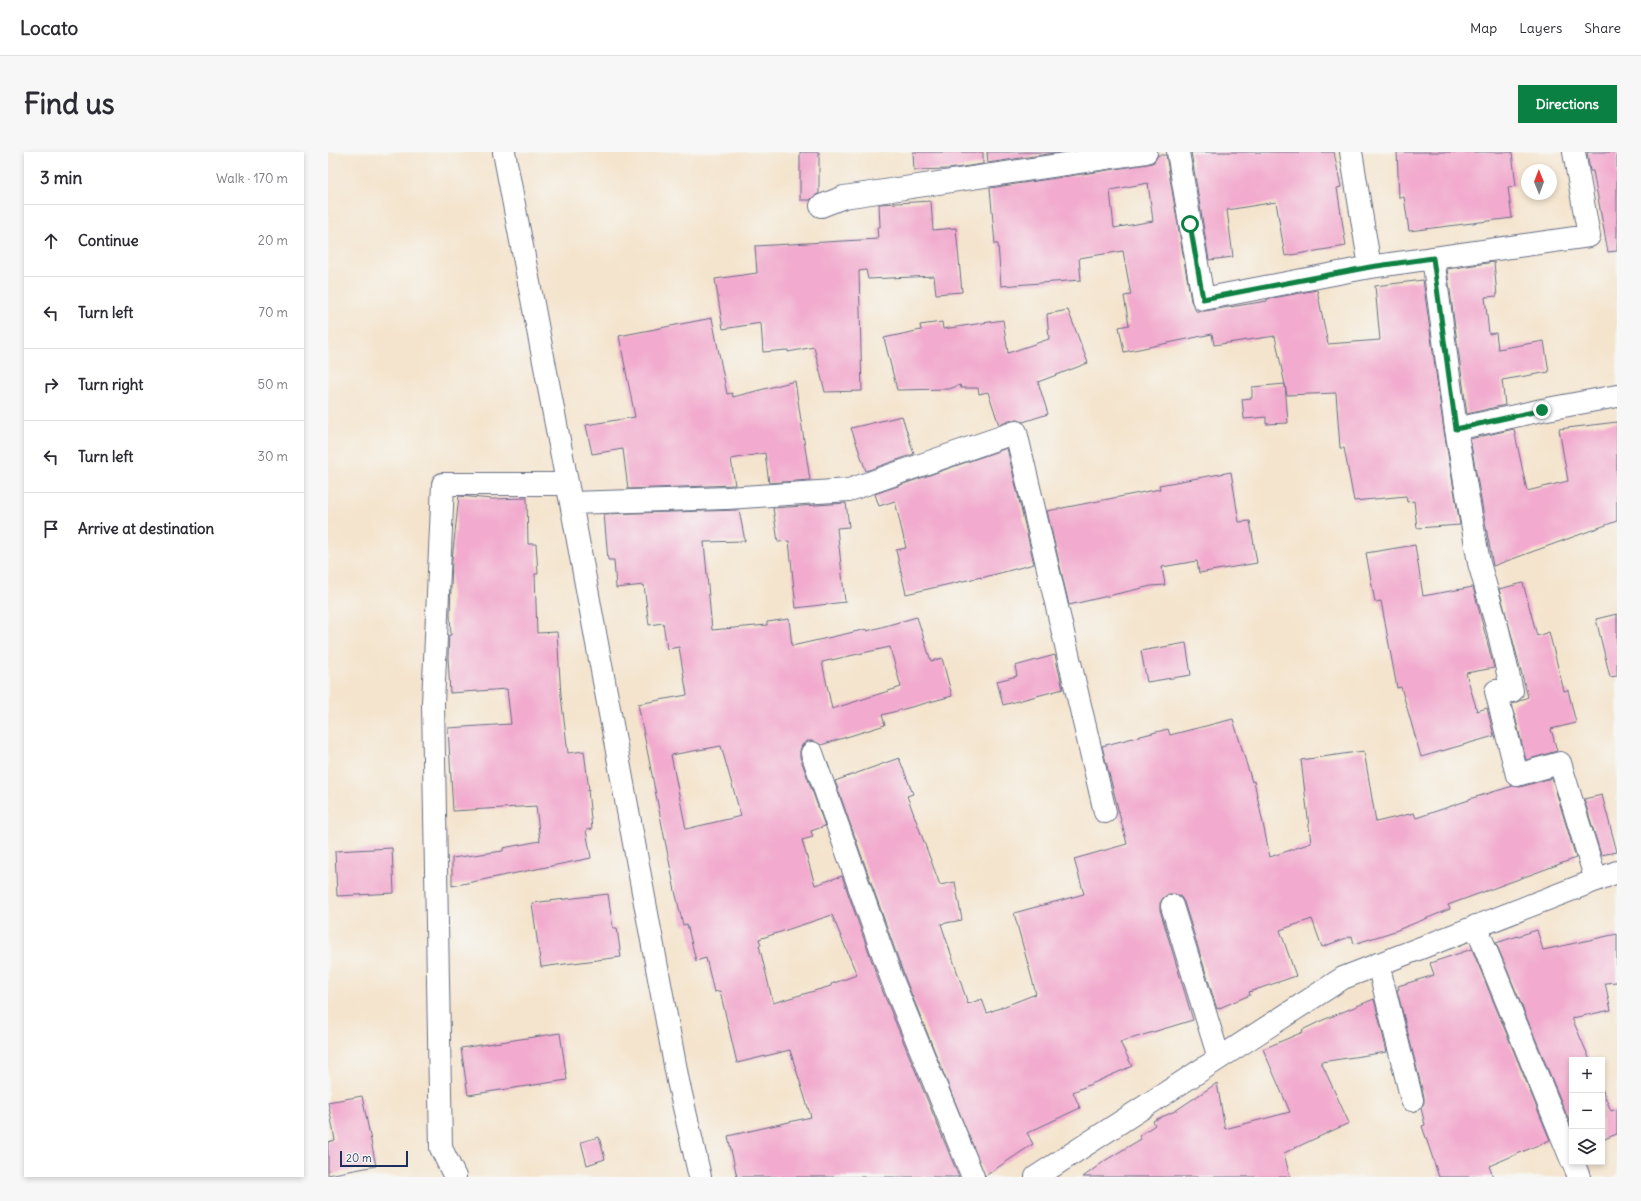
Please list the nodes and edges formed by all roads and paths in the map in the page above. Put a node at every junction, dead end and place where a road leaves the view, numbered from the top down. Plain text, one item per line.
1 (504, 152) edge
2 (1146, 152) edge
3 (1178, 152) edge
4 (1351, 152) edge
5 (1574, 152) edge
6 (821, 206) dead end
7 (1433, 258) junction
8 (1370, 267) junction
9 (1617, 396) edge
10 (1456, 429) junction
11 (569, 493) junction
12 (812, 753) dead end
13 (1105, 812) dead end
14 (1617, 872) edge
15 (1596, 880) junction
16 (1172, 906) dead end
17 (1476, 926) junction
18 (1378, 964) junction
19 (1219, 1058) junction
20 (1412, 1100) dead end
21 (1569, 1154) edge
22 (1574, 1165) edge
23 (455, 1177) edge
24 (700, 1177) edge
25 (973, 1177) edge
26 (1036, 1177) edge
27 (1579, 1177) edge

1 - 11 street
2 - 6 street
3 - 8 street
4 - 8 street
5 - 7 street
7 - 8 street
7 - 10 street
9 - 10 street
10 - 15 street
11 - 13 street
11 - 23 street
11 - 24 street
12 - 25 street
14 - 15 street
15 - 17 street
16 - 19 street
17 - 18 street
17 - 21 street
18 - 19 street
18 - 20 street
19 - 26 street
22 - 27 street

